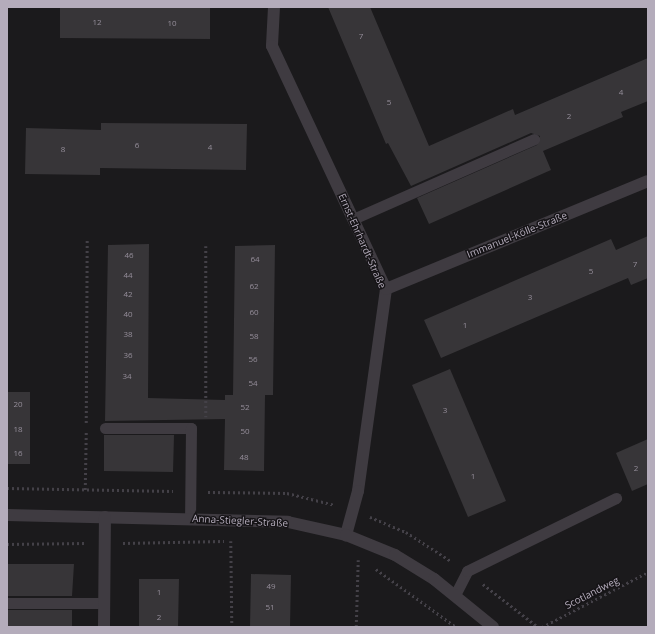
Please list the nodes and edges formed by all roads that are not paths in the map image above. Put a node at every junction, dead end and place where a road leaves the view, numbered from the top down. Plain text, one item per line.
1 (274, 7) edge
2 (534, 138) dead end
3 (648, 181) edge
4 (353, 219) junction
5 (386, 289) junction
6 (105, 428) dead end
7 (616, 498) dead end
8 (7, 514) edge
9 (105, 517) junction
10 (190, 518) junction
11 (346, 535) junction
12 (455, 596) junction
13 (7, 603) edge
14 (104, 603) junction
15 (104, 627) edge
16 (493, 627) edge

1 - 4 street, Ernst-Ehrhardt-Straße
2 - 4 lane
3 - 5 street, Immanuel-Kölle-Straße
4 - 5 street, Ernst-Ehrhardt-Straße
5 - 11 street, Ernst-Ehrhardt-Straße
6 - 10 lane
7 - 12 lane
8 - 9 street, Anna-Stiegler-Straße
9 - 10 street, Anna-Stiegler-Straße
9 - 14 street
10 - 11 street, Anna-Stiegler-Straße
11 - 12 street, Anna-Stiegler-Straße
12 - 16 street, Anna-Stiegler-Straße
13 - 14 lane
14 - 15 street

